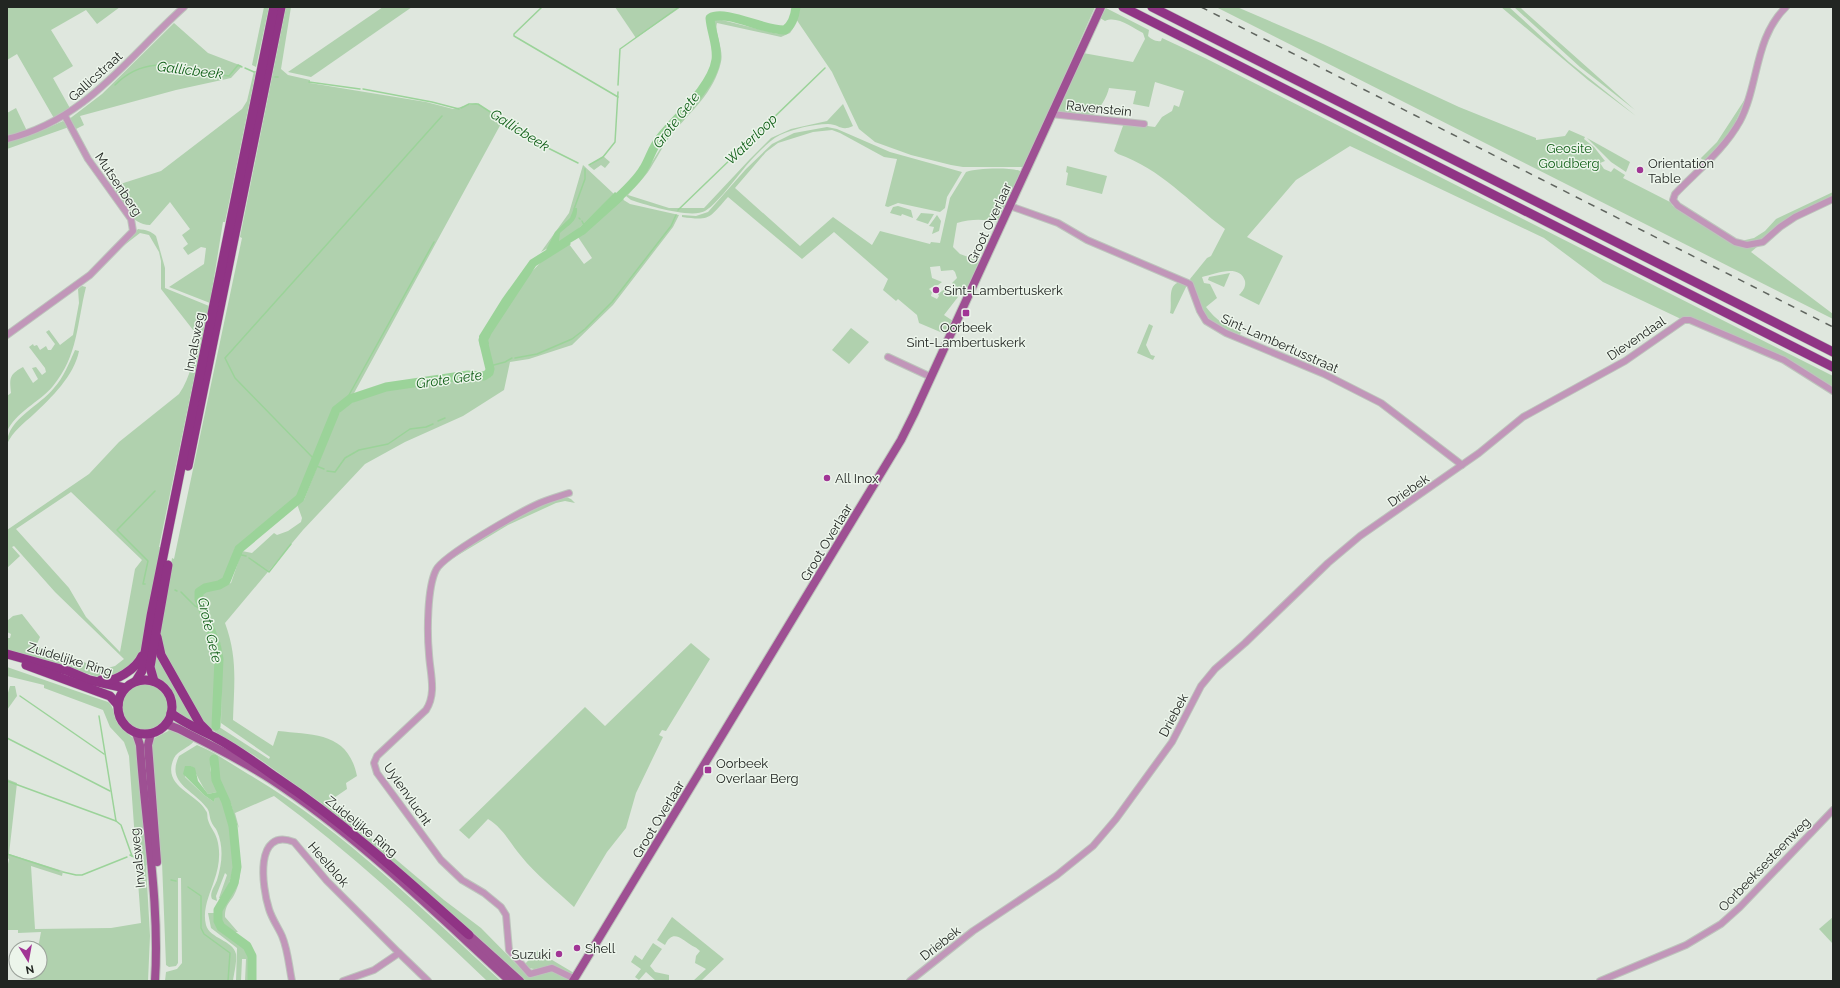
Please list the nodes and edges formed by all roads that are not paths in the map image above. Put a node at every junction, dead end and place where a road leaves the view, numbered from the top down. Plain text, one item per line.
1 (184, 7) edge
2 (274, 7) edge
3 (281, 7) edge
4 (1100, 7) edge
5 (1123, 7) edge
6 (1152, 7) edge
7 (1786, 7) edge
8 (1051, 114) junction
9 (65, 116) junction
10 (1144, 124) dead end
11 (7, 139) edge
12 (1833, 199) edge
13 (1010, 206) junction
14 (7, 335) edge
15 (1833, 352) edge
16 (888, 357) dead end
17 (1833, 367) edge
18 (931, 378) junction
19 (1833, 391) edge
20 (1462, 465) junction
21 (569, 493) dead end
22 (157, 629) junction
23 (145, 651) junction
24 (7, 654) edge
25 (7, 660) edge
26 (80, 675) junction
27 (136, 681) junction
28 (154, 681) junction
29 (125, 688) junction
30 (118, 705) junction
31 (171, 713) junction
32 (166, 724) junction
33 (136, 733) junction
34 (151, 733) junction
35 (215, 738) junction
36 (1833, 810) edge
37 (469, 935) joint
38 (400, 953) junction
39 (574, 980) edge
40 (155, 981) edge
41 (160, 981) edge
42 (292, 981) edge
43 (343, 981) edge
44 (428, 981) edge
45 (510, 981) edge
46 (520, 981) edge
47 (910, 981) edge
48 (1600, 981) edge

1 - 9 street, Gallicstraat
2 - 23 highway, Invalsweg
3 - 22 highway, Invalsweg
4 - 8 main road, Groot Overlaar
5 - 17 highway
6 - 15 highway
7 - 12 street
8 - 10 street, Ravenstein
8 - 13 main road, Groot Overlaar
9 - 11 street, Gallicstraat
9 - 14 street, Mutsenberg
13 - 18 main road, Groot Overlaar
13 - 20 street, Sint-Lambertusstraat
16 - 18 street
18 - 39 main road, Groot Overlaar
19 - 20 street, Dievendaal
20 - 47 street, Driebek
21 - 39 street, Uylenvlucht
22 - 28 highway, Invalsweg
22 - 35 highway
23 - 26 highway
23 - 27 highway, Invalsweg
24 - 26 highway, Zuidelijke Ring
25 - 30 highway, Zuidelijke Ring
26 - 29 highway, Zuidelijke Ring
27 - 28 highway
27 - 29 highway
28 - 31 highway
29 - 30 highway
30 - 33 highway
31 - 32 highway
31 - 35 highway, Zuidelijke Ring
32 - 34 highway
32 - 45 main road, Zuidelijke Ring
33 - 34 highway
33 - 40 main road, Invalsweg
34 - 41 main road, Invalsweg
35 - 37 highway, Zuidelijke Ring
36 - 48 street, Oorbeeksesteenweg
37 - 46 main road, Zuidelijke Ring
38 - 42 street, Heelblok
38 - 43 street
38 - 44 street

